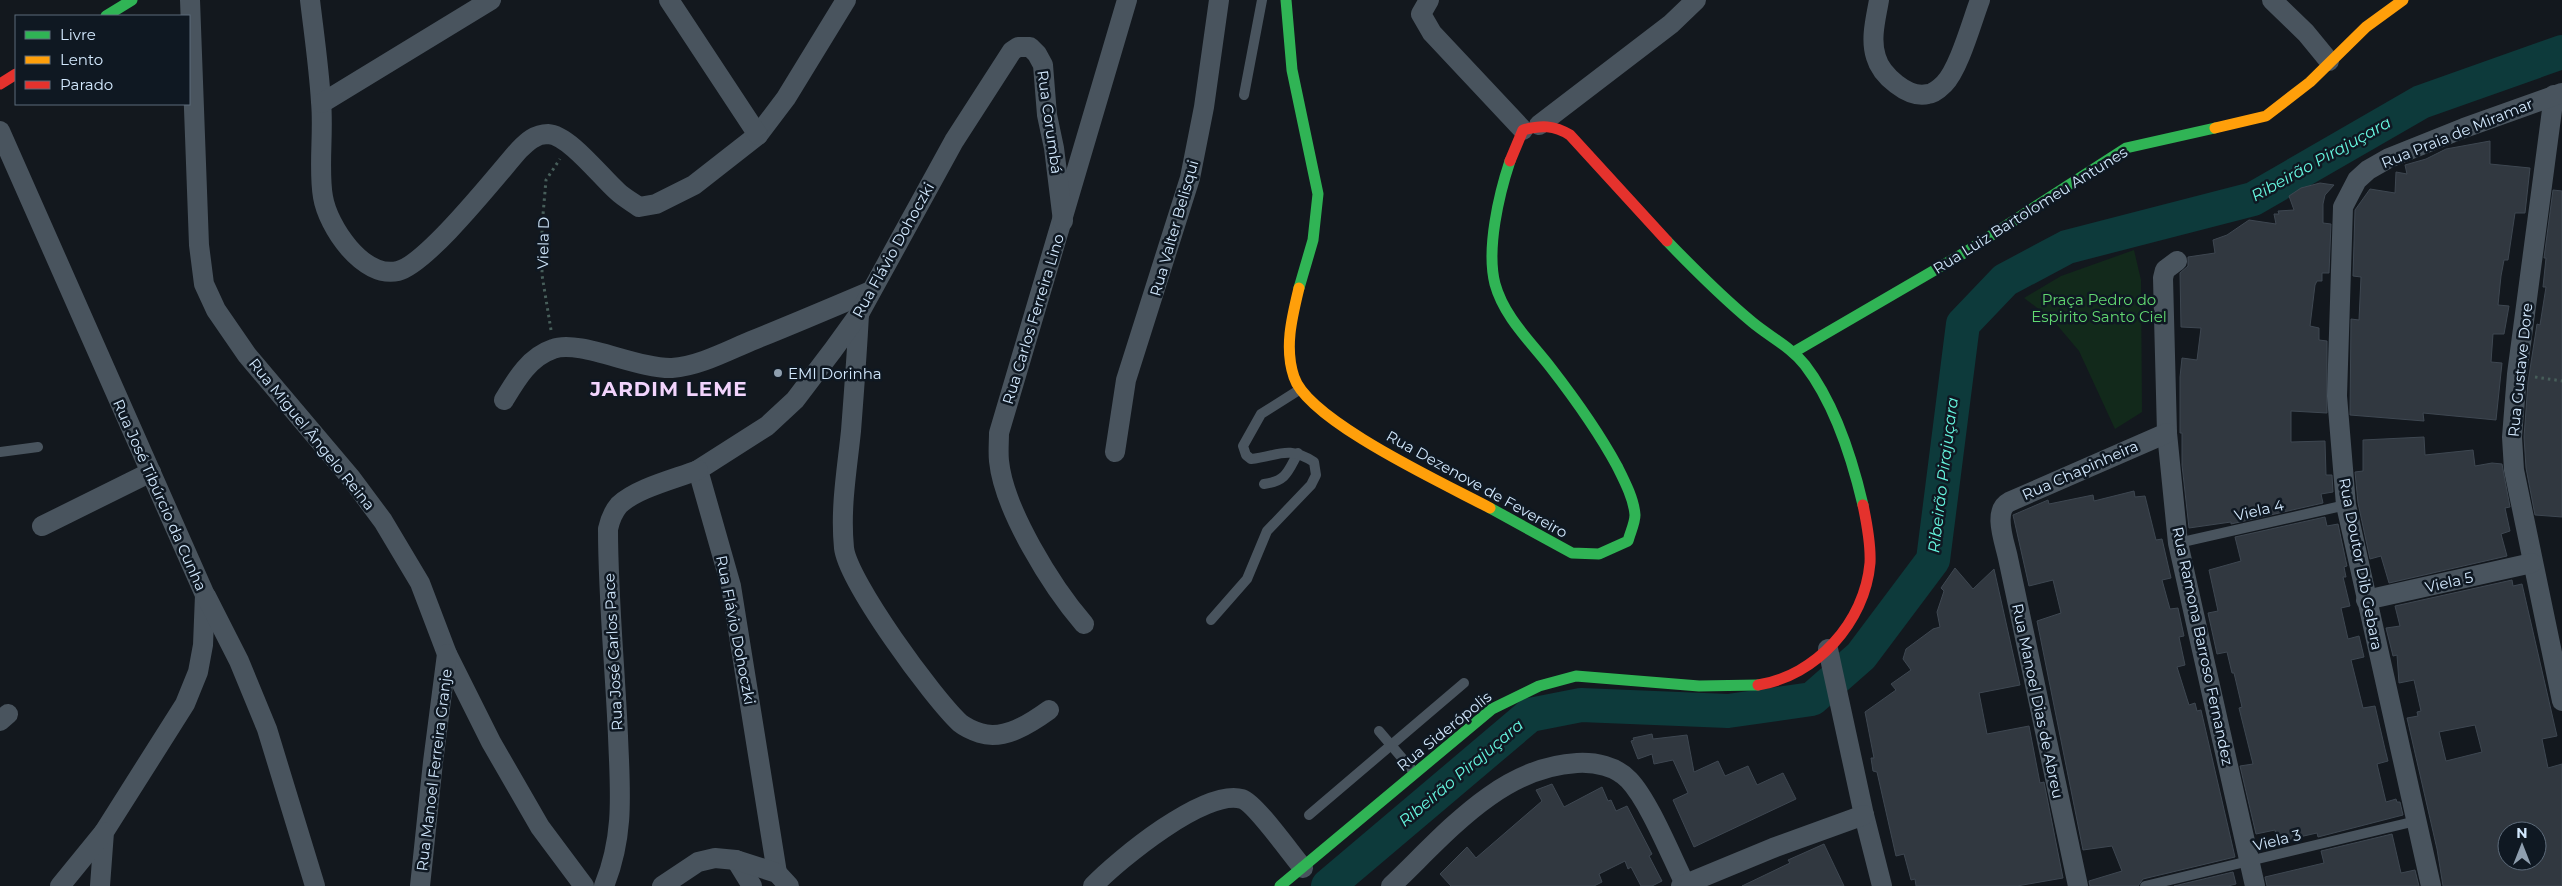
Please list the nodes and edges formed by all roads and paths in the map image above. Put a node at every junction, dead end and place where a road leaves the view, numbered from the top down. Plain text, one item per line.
1 (190, 0) edge
2 (310, 0) edge
3 (491, 0) edge
4 (669, 0) edge
5 (846, 0) edge
6 (1127, 0) edge
7 (1219, 0) edge
8 (1262, 0) edge
9 (1286, 0) edge
10 (1429, 0) edge
11 (1696, 0) edge
12 (1879, 0) edge
13 (1980, 0) edge
14 (2272, 0) edge
15 (2403, 0) edge
16 (1012, 51) joint
17 (2329, 61) junction
18 (2558, 94) edge
19 (1244, 95) dead end
20 (322, 103) junction
21 (1531, 128) junction
22 (0, 131) edge
23 (758, 135) junction
24 (569, 144) junction
25 (2343, 207) joint
26 (1063, 221) junction
27 (2178, 261) dead end
28 (871, 291) junction
29 (859, 314) junction
30 (554, 348) junction
31 (1794, 352) junction
32 (2517, 374) junction
33 (2562, 380) edge
34 (1300, 389) junction
35 (504, 400) dead end
36 (2167, 433) junction
37 (38, 447) dead end
38 (0, 452) edge
39 (1115, 452) dead end
40 (1298, 453) junction
41 (698, 470) junction
42 (151, 472) junction
43 (1264, 484) dead end
44 (2346, 505) junction
45 (2000, 515) joint
46 (42, 526) dead end
47 (2178, 543) junction
48 (2532, 563) junction
49 (205, 595) junction
50 (2366, 600) junction
51 (1211, 620) dead end
52 (1084, 624) dead end
53 (1828, 649) junction
54 (447, 654) junction
55 (1464, 683) dead end
56 (2562, 701) edge
57 (1049, 710) dead end
58 (1379, 731) dead end
59 (1390, 744) junction
60 (1415, 772) junction
61 (1309, 814) dead end
62 (1864, 816) junction
63 (2416, 821) junction
64 (104, 832) junction
65 (736, 860) junction
66 (2250, 862) junction
67 (1302, 868) junction
68 (783, 879) edge
69 (1683, 885) edge
70 (60, 886) edge
71 (100, 886) edge
72 (315, 886) edge
73 (420, 886) edge
74 (584, 886) edge
75 (604, 886) edge
76 (662, 886) edge
77 (752, 886) edge
78 (1093, 886) edge
79 (1280, 886) edge
80 (1391, 886) edge
81 (1882, 886) edge
82 (2078, 886) edge
83 (2145, 886) edge
84 (2255, 886) edge
85 (2431, 886) edge

1 - 54 street, Rua Miguel Ângelo Reina
2 - 20 street
3 - 20 street
4 - 23 street
5 - 23 street
6 - 26 street, Rua Carlos Ferreira Lino
7 - 39 street, Rua Valter Belisqui
8 - 19 lane
9 - 34 street, Rua Dezenove de Fevereiro
10 - 21 street
11 - 21 street
12 - 13 street
14 - 17 street
15 - 17 street, Rua Luiz Bartolomeu Antunes
16 - 26 street, Rua Corumbá
16 - 28 street, Rua Flávio Dohoczki
17 - 31 street, Rua Luiz Bartolomeu Antunes
18 - 25 street, Rua Praia de Miramar
18 - 32 street, Rua Gustave Dore
20 - 24 street
21 - 31 street
21 - 34 street, Rua Dezenove de Fevereiro
22 - 42 street, Rua José Tibúrcio da Cunha
23 - 24 street
24 - 30 path, Viela D
25 - 44 street, Rua Doutor Dib Gebara
26 - 52 street, Rua Carlos Ferreira Lino
27 - 36 street, Rua Ramona Barroso Fernandez
28 - 29 street, Rua Flávio Dohoczki
28 - 30 street
29 - 41 street, Rua Flávio Dohoczki
29 - 57 street
30 - 35 street
31 - 53 street
32 - 33 path
32 - 48 street, Rua Gustave Dore
34 - 40 lane
36 - 45 street, Rua Chapinheira
36 - 47 street, Rua Ramona Barroso Fernandez
37 - 38 lane
40 - 43 lane
40 - 51 lane
41 - 68 street, Rua Flávio Dohoczki
41 - 75 street, Rua José Carlos Pace
42 - 46 street
42 - 49 street, Rua José Tibúrcio da Cunha
44 - 47 lane, Viela 4
44 - 50 street, Rua Doutor Dib Gebara
45 - 82 street, Rua Manoel Dias de Abreu
47 - 66 street, Rua Ramona Barroso Fernandez
48 - 50 street, Viela 5
48 - 56 street, Rua Gustave Dore
49 - 64 street, Rua José Tibúrcio da Cunha
49 - 72 street
50 - 63 street, Rua Doutor Dib Gebara
53 - 60 street, Rua Siderópolis
53 - 62 street
54 - 73 street, Rua Manoel Ferreira Granje
54 - 74 street, Rua Miguel Ângelo Reina
55 - 59 lane
58 - 59 lane
59 - 60 lane
59 - 61 lane
60 - 67 street, Rua Siderópolis
62 - 69 street
62 - 81 street
63 - 66 lane, Viela 3
63 - 85 street, Rua Doutor Dib Gebara
64 - 70 street
64 - 71 street, Rua José Tibúrcio da Cunha
65 - 68 street
65 - 76 street
65 - 77 street
66 - 83 lane, Viela 3
66 - 84 street, Rua Ramona Barroso Fernandez
67 - 78 street
67 - 79 street, Rua Siderópolis
69 - 80 street

